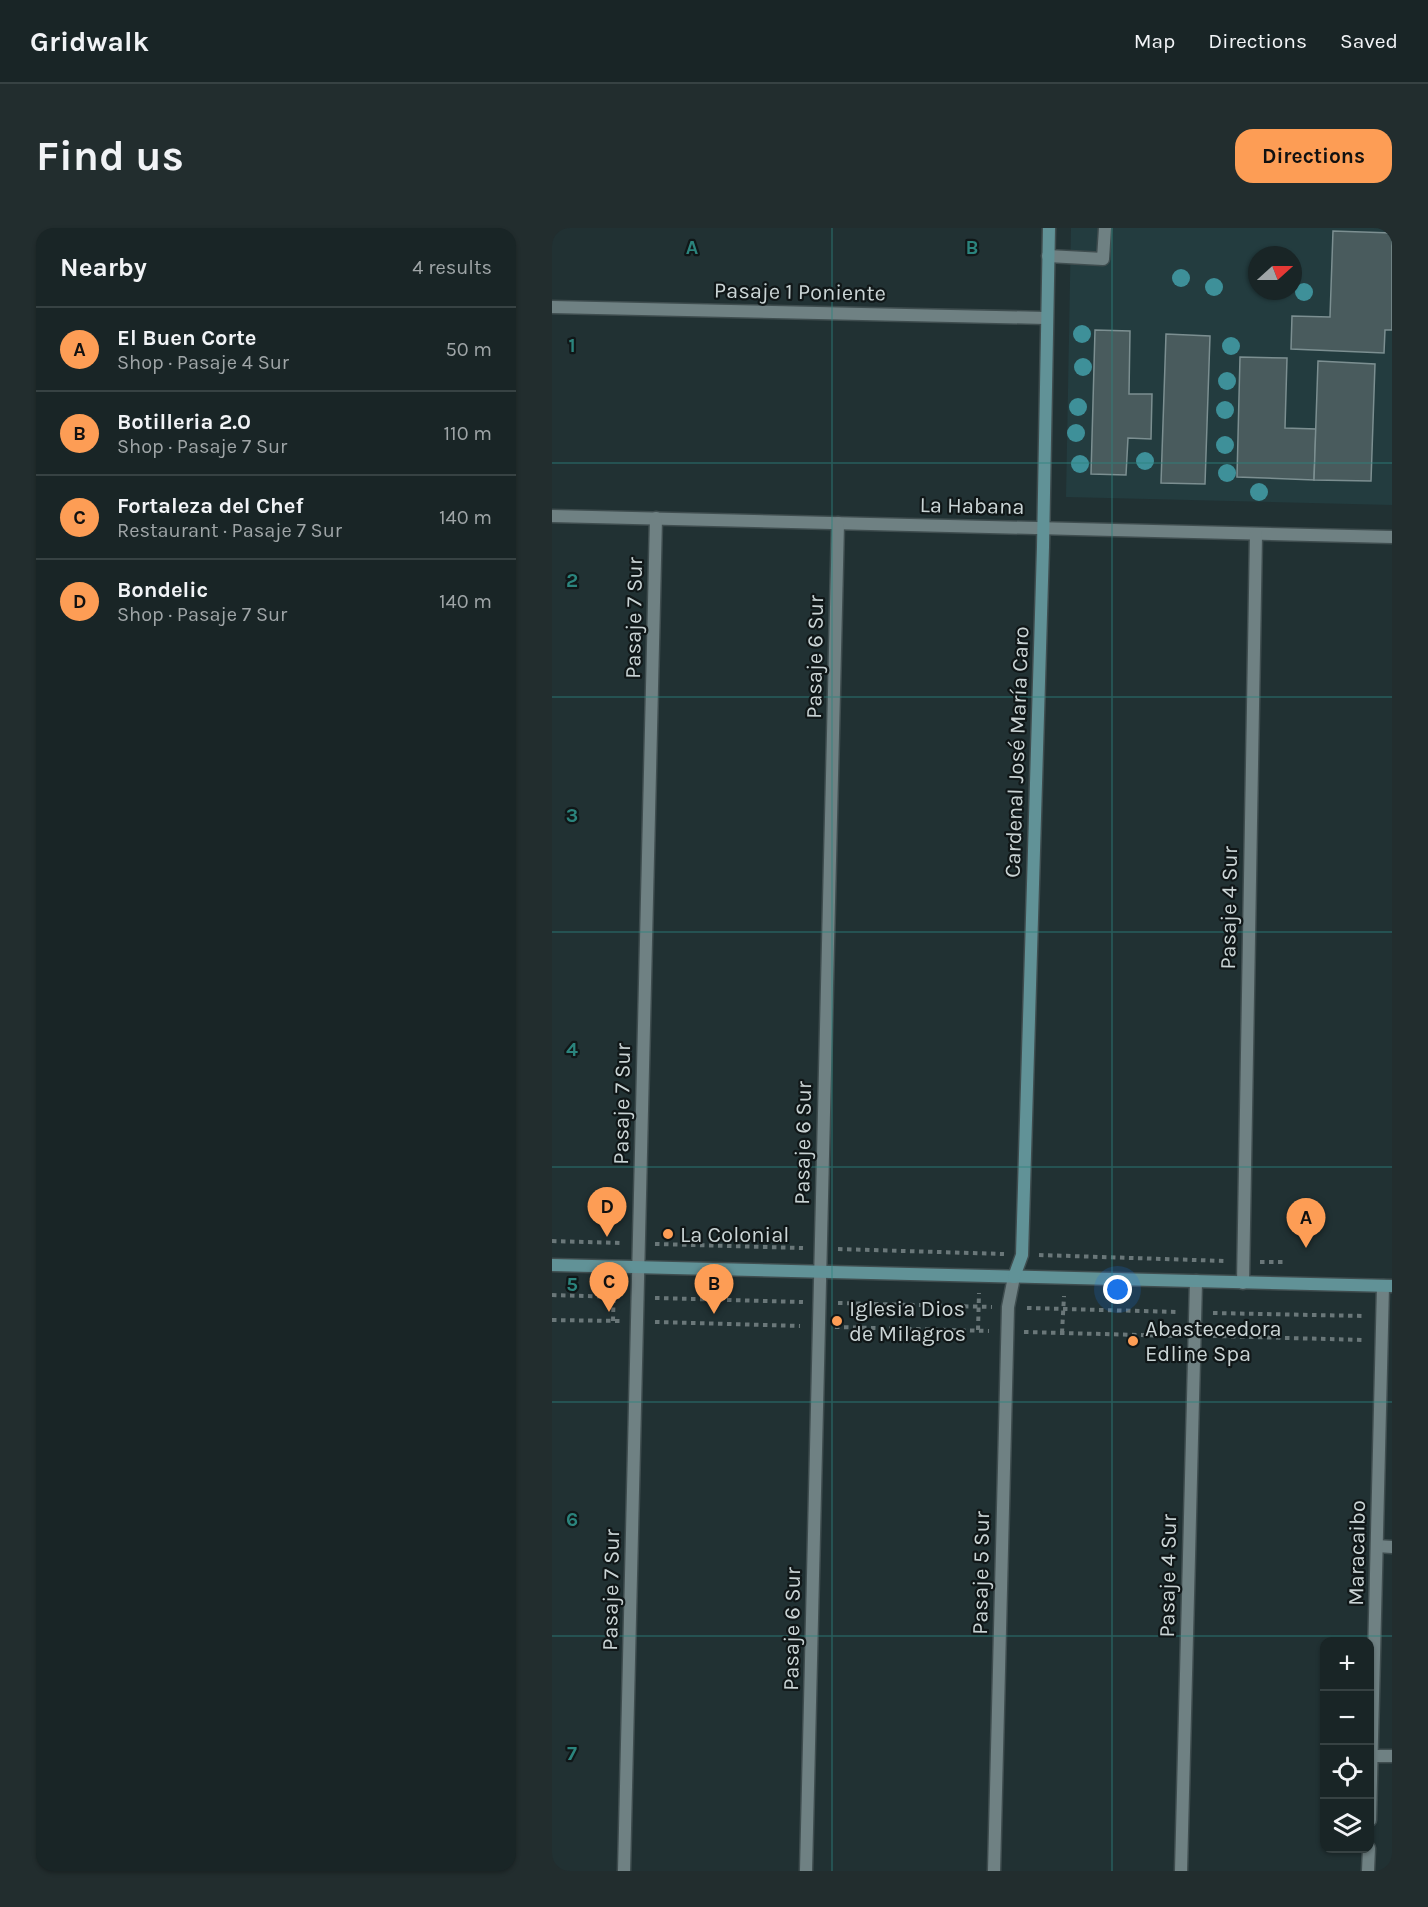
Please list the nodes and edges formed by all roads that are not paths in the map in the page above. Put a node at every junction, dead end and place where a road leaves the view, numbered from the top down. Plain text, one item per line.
1 (1049, 228) edge
2 (1105, 228) edge
3 (1048, 256) junction
4 (552, 307) edge
5 (1046, 318) junction
6 (552, 516) edge
7 (656, 518) junction
8 (838, 523) junction
9 (1043, 529) junction
10 (1256, 534) junction
11 (1392, 537) edge
12 (552, 1265) edge
13 (638, 1267) junction
14 (820, 1272) junction
15 (1014, 1277) junction
16 (1196, 1281) junction
17 (1243, 1282) junction
18 (1388, 1286) edge
19 (1377, 1546) junction
20 (1392, 1547) edge
21 (1371, 1745) edge
22 (1374, 1756) edge
23 (1392, 1756) edge
24 (1369, 1853) edge
25 (624, 1871) edge
26 (806, 1871) edge
27 (994, 1871) edge
28 (1181, 1871) edge
29 (1368, 1871) edge

1 - 3 street, Cardenal José María Caro
2 - 3 street
3 - 5 street, Cardenal José María Caro
4 - 5 street, Pasaje 1 Poniente
5 - 9 street, Cardenal José María Caro
6 - 7 street, La Habana
7 - 8 street, La Habana
7 - 13 street, Pasaje 7 Sur
8 - 9 street, La Habana
8 - 14 street, Pasaje 6 Sur
9 - 10 street, La Habana
9 - 15 street, Cardenal José María Caro
10 - 11 street, La Habana
10 - 17 street, Pasaje 4 Sur
12 - 13 street
13 - 14 street
13 - 25 street, Pasaje 7 Sur
14 - 15 street
14 - 26 street, Pasaje 6 Sur
15 - 16 street
15 - 27 street, Pasaje 5 Sur
16 - 17 street
16 - 28 street, Pasaje 4 Sur
17 - 18 street
18 - 19 street, Maracaibo
19 - 20 street
19 - 21 street, Maracaibo
22 - 23 street
24 - 29 street

